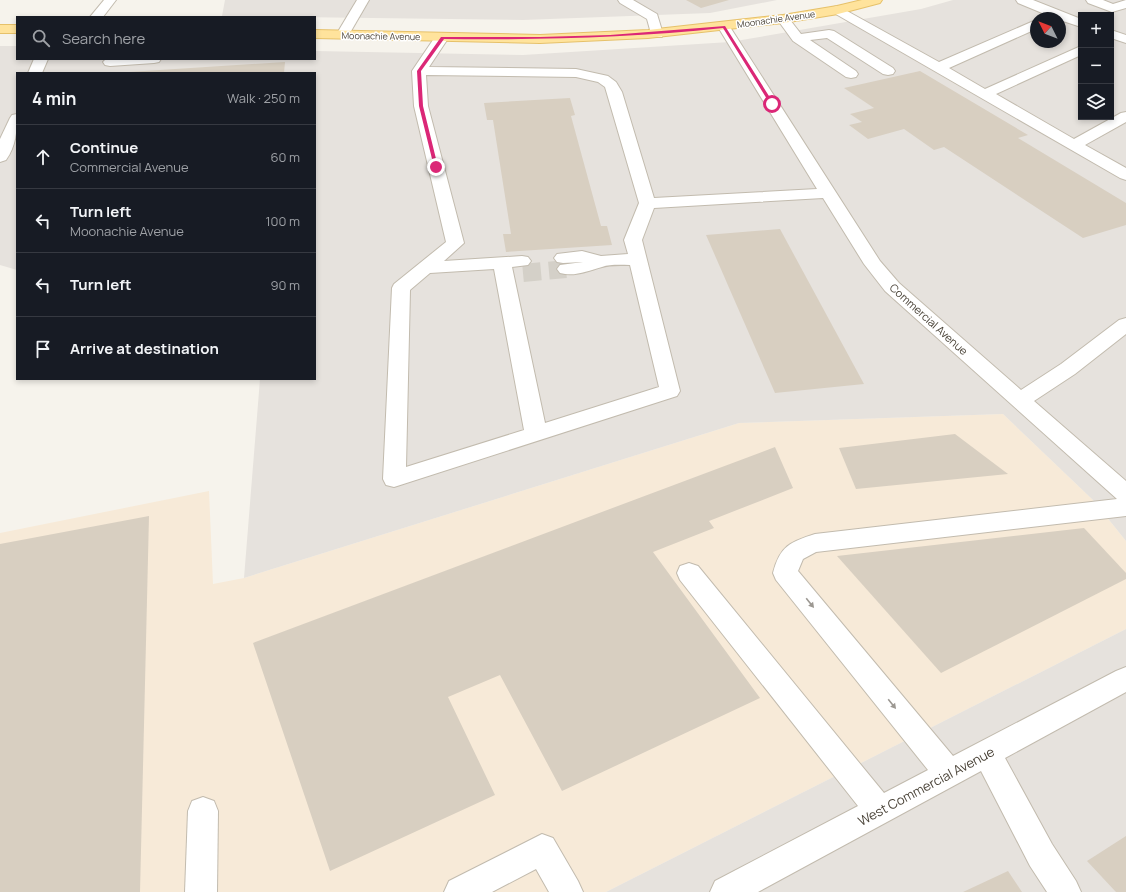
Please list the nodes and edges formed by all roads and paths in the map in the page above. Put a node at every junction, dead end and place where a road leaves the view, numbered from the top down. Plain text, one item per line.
1 (110, 0) edge
2 (363, 0) edge
3 (624, 0) edge
4 (1022, 0) edge
5 (1092, 0) edge
6 (869, 1) edge
7 (1126, 4) edge
8 (838, 10) junction
9 (1046, 12) edge
10 (97, 16) edge
11 (783, 19) junction
12 (1066, 19) edge
13 (1078, 22) edge
14 (724, 27) junction
15 (1030, 27) edge
16 (0, 29) edge
17 (16, 29) edge
18 (316, 34) edge
19 (657, 34) junction
20 (342, 35) junction
21 (442, 37) junction
22 (798, 38) junction
23 (1078, 51) edge
24 (41, 60) edge
25 (139, 60) edge
26 (110, 62) dead end
27 (939, 67) junction
28 (888, 70) dead end
29 (419, 71) junction
30 (36, 72) edge
31 (851, 74) dead end
32 (985, 94) junction
33 (1126, 116) edge
34 (16, 120) edge
35 (1074, 145) junction
36 (0, 157) edge
37 (1126, 175) edge
38 (828, 193) junction
39 (647, 203) junction
40 (638, 259) junction
41 (565, 263) tunnel mouth
42 (425, 268) junction
43 (1126, 324) edge
44 (1020, 400) junction
45 (536, 434) junction
46 (1126, 494) edge
47 (1126, 507) edge
48 (689, 574) dead end
49 (1126, 679) edge
50 (988, 753) junction
51 (949, 774) junction
52 (879, 810) junction
53 (203, 811) dead end
54 (202, 892) edge
55 (460, 892) edge
56 (567, 892) edge
57 (726, 892) edge
58 (1064, 892) edge

1 - 10 street
2 - 20 street
3 - 19 street
4 - 9 street
5 - 7 street
6 - 8 main road, Moonachie Avenue
8 - 11 main road, Moonachie Avenue
8 - 27 street
11 - 14 main road, Moonachie Avenue
11 - 22 street
12 - 13 street
14 - 19 main road, Moonachie Avenue
14 - 38 street, Commercial Avenue
15 - 27 street
16 - 17 main road
18 - 20 main road, Moonachie Avenue
19 - 21 main road, Moonachie Avenue
20 - 21 main road, Moonachie Avenue
21 - 29 street
22 - 28 street
22 - 31 street
23 - 32 street
24 - 30 street
25 - 26 street
27 - 32 street
29 - 39 street
29 - 42 street
32 - 35 street
33 - 35 street
34 - 36 street
35 - 37 street
38 - 39 street
38 - 44 street, Commercial Avenue
39 - 40 street
40 - 41 street
40 - 45 street
42 - 45 street
42 - 45 street
43 - 44 street
44 - 46 street, Commercial Avenue
47 -> 51 street
48 - 52 street
49 - 50 street, West Commercial Avenue
50 - 51 street, West Commercial Avenue
50 - 58 street
51 - 52 street, West Commercial Avenue
52 - 57 street, West Commercial Avenue
53 - 54 street
55 - 56 street

